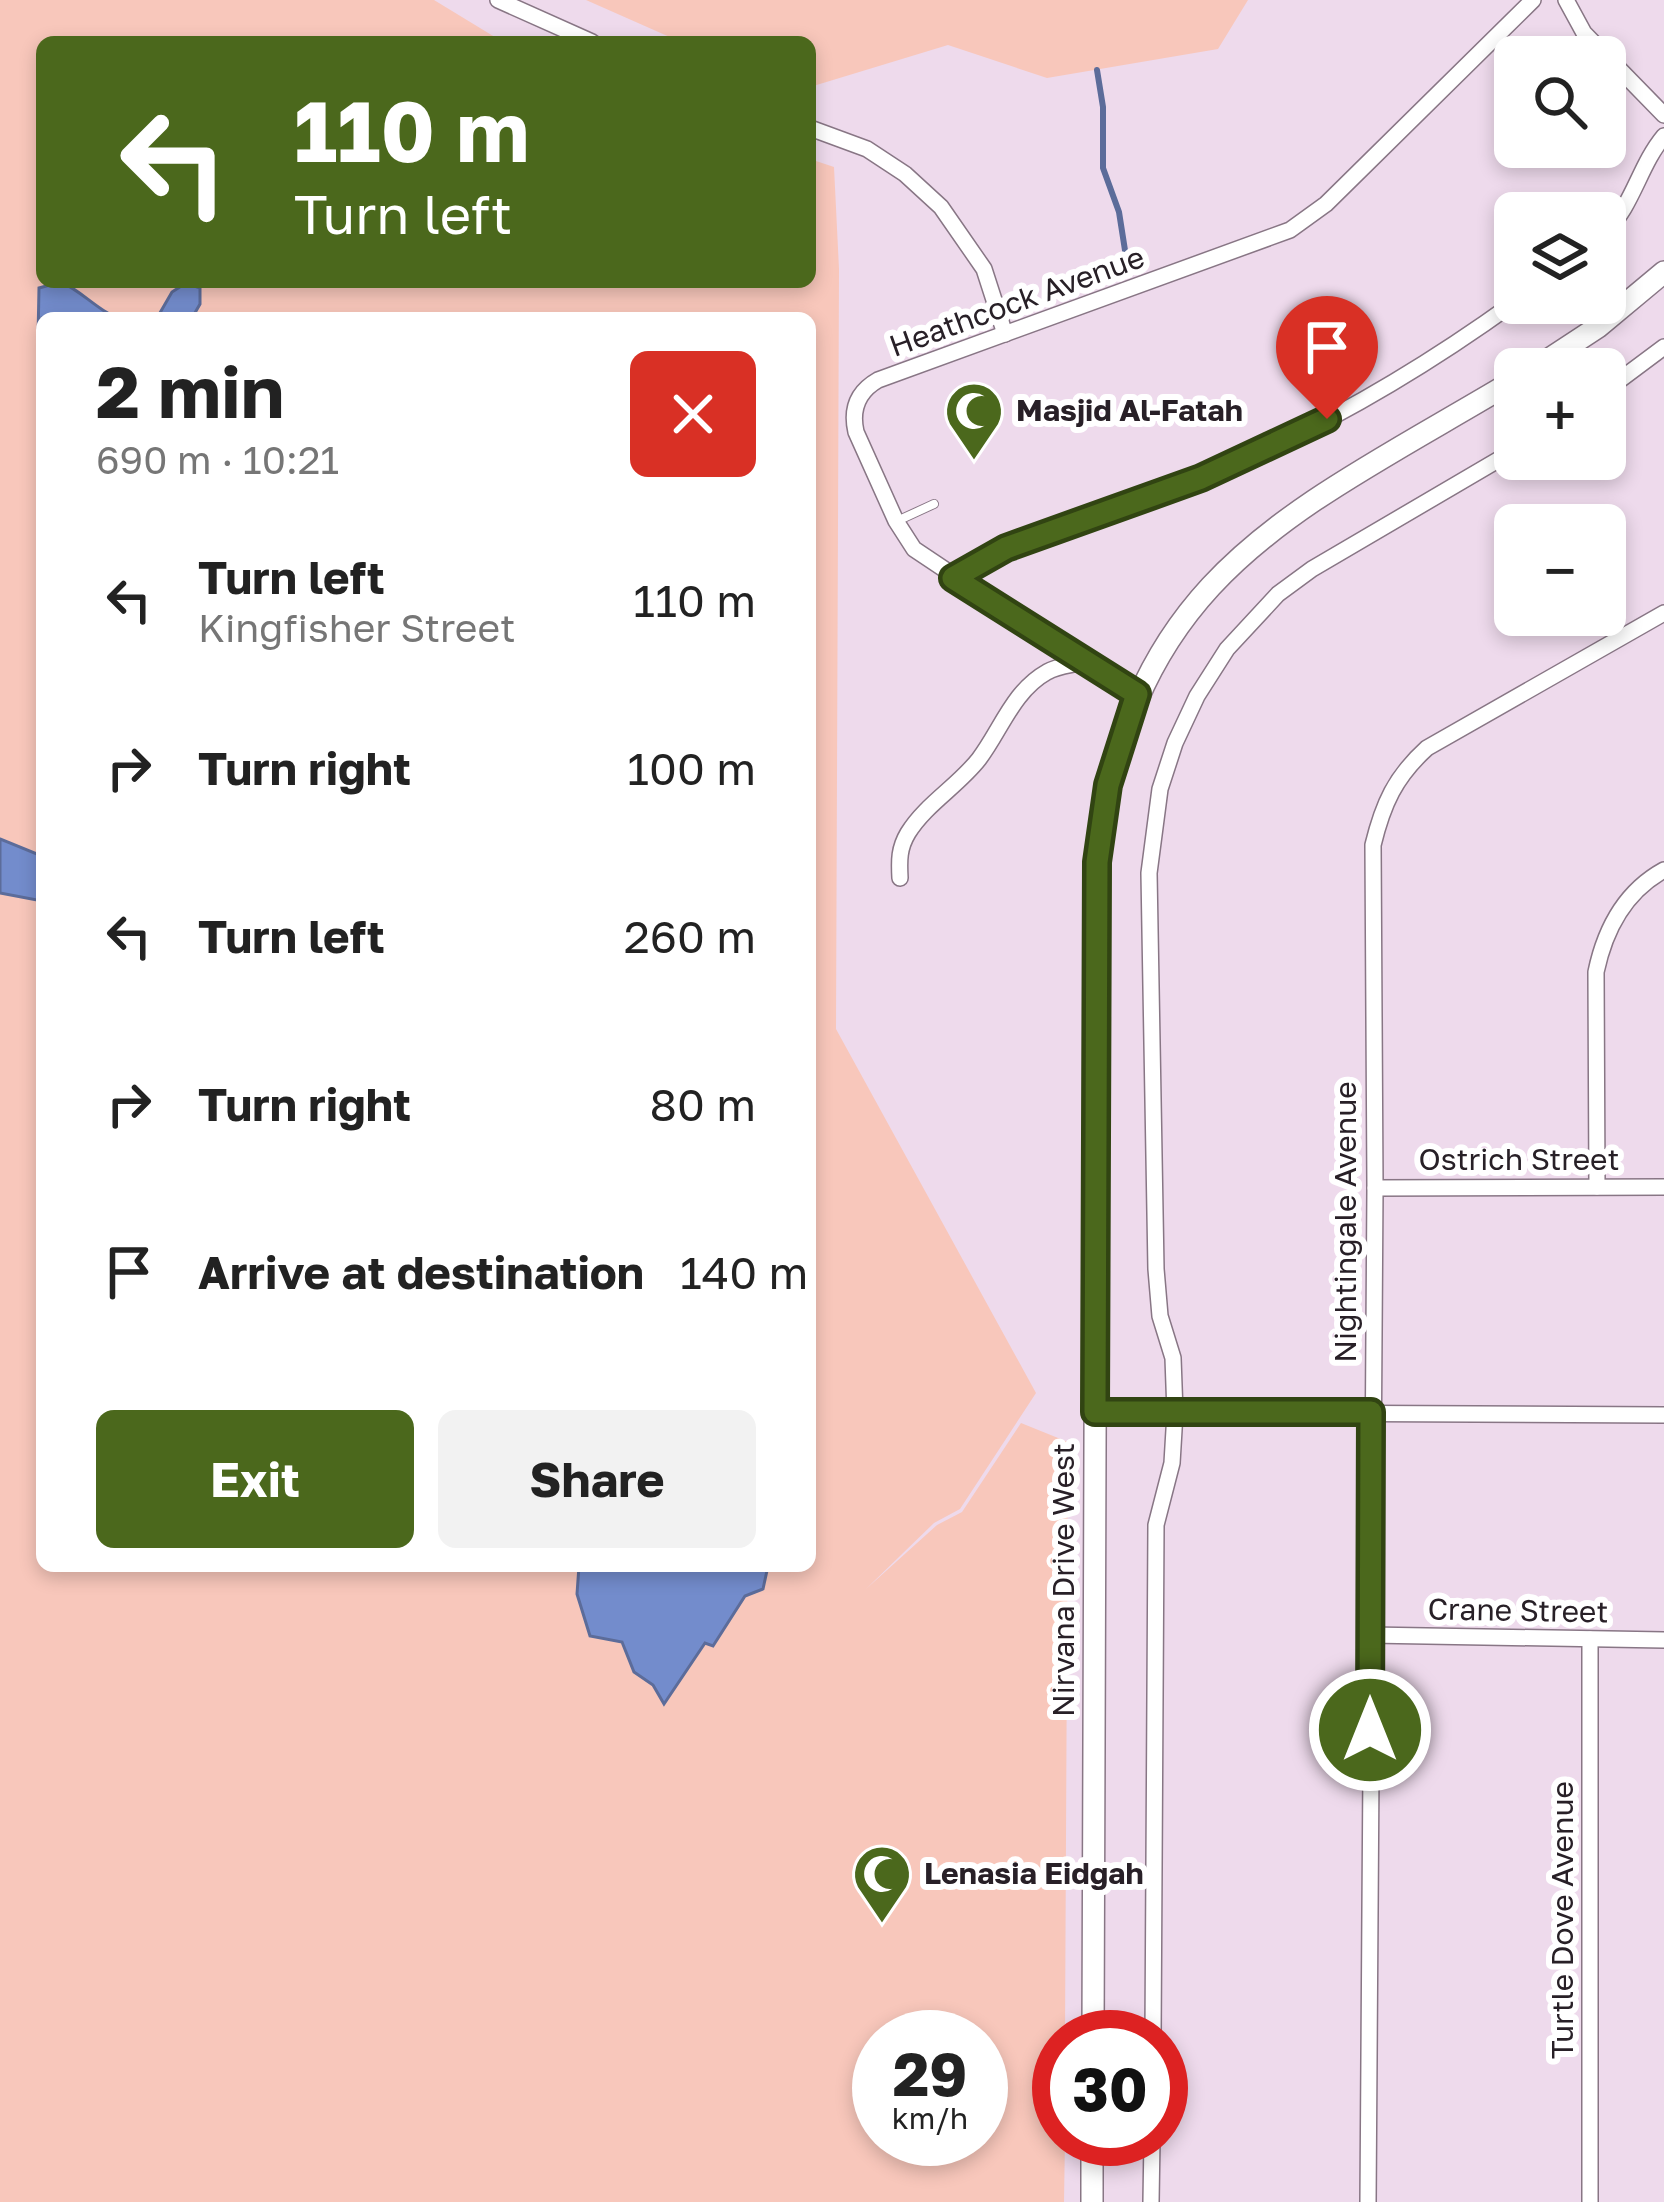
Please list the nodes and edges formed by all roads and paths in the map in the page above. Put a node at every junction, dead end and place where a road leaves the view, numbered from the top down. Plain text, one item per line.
1 (498, 0) edge
2 (1532, 0) edge
3 (1566, 0) edge
4 (579, 36) edge
5 (1664, 116) edge
6 (816, 130) edge
7 (1664, 136) edge
8 (1626, 202) edge
9 (1664, 272) edge
10 (1494, 316) edge
11 (1005, 334) junction
12 (1664, 347) edge
13 (1566, 348) edge
14 (1626, 375) edge
15 (1494, 393) edge
16 (1494, 462) edge
17 (934, 505) dead end
18 (896, 521) junction
19 (953, 578) junction
20 (1664, 613) edge
21 (1083, 662) junction
22 (1137, 694) junction
23 (1664, 870) edge
24 (900, 878) dead end
25 (1664, 1186) edge
26 (1597, 1187) junction
27 (1375, 1188) junction
28 (1095, 1412) junction
29 (1371, 1412) junction
30 (1174, 1413) junction
31 (1664, 1415) edge
32 (1370, 1635) junction
33 (1590, 1639) junction
34 (1664, 1640) edge
35 (1093, 2010) edge
36 (1153, 2010) edge
37 (1092, 2166) edge
38 (1151, 2166) edge
39 (1092, 2202) edge
40 (1151, 2202) edge
41 (1368, 2202) edge
42 (1590, 2202) edge

1 - 4 street
2 - 11 street, Heathcock Avenue
3 - 5 street
6 - 11 street
7 - 8 street
9 - 13 main road
10 - 19 street
11 - 18 street, Heathcock Avenue
12 - 14 street
15 - 22 main road, Nirvana Drive West
16 - 30 street
17 - 18 lane
18 - 19 street, Heathcock Avenue
19 - 21 street, Heathcock Avenue
20 - 27 street, Nightingale Avenue
21 - 22 street, Heathcock Avenue
21 - 24 street
22 - 28 main road, Nirvana Drive West
23 - 26 street
25 - 26 street, Ostrich Street
26 - 27 street, Ostrich Street
27 - 29 street, Nightingale Avenue
28 - 30 street
28 - 35 main road, Nirvana Drive West
29 - 30 street
29 - 31 street
29 - 32 street, Nightingale Avenue
30 - 36 street
32 - 33 street, Crane Street
32 - 41 street, Nightingale Avenue
33 - 34 street, Crane Street
33 - 42 street, Turtle Dove Avenue
37 - 39 main road
38 - 40 street

